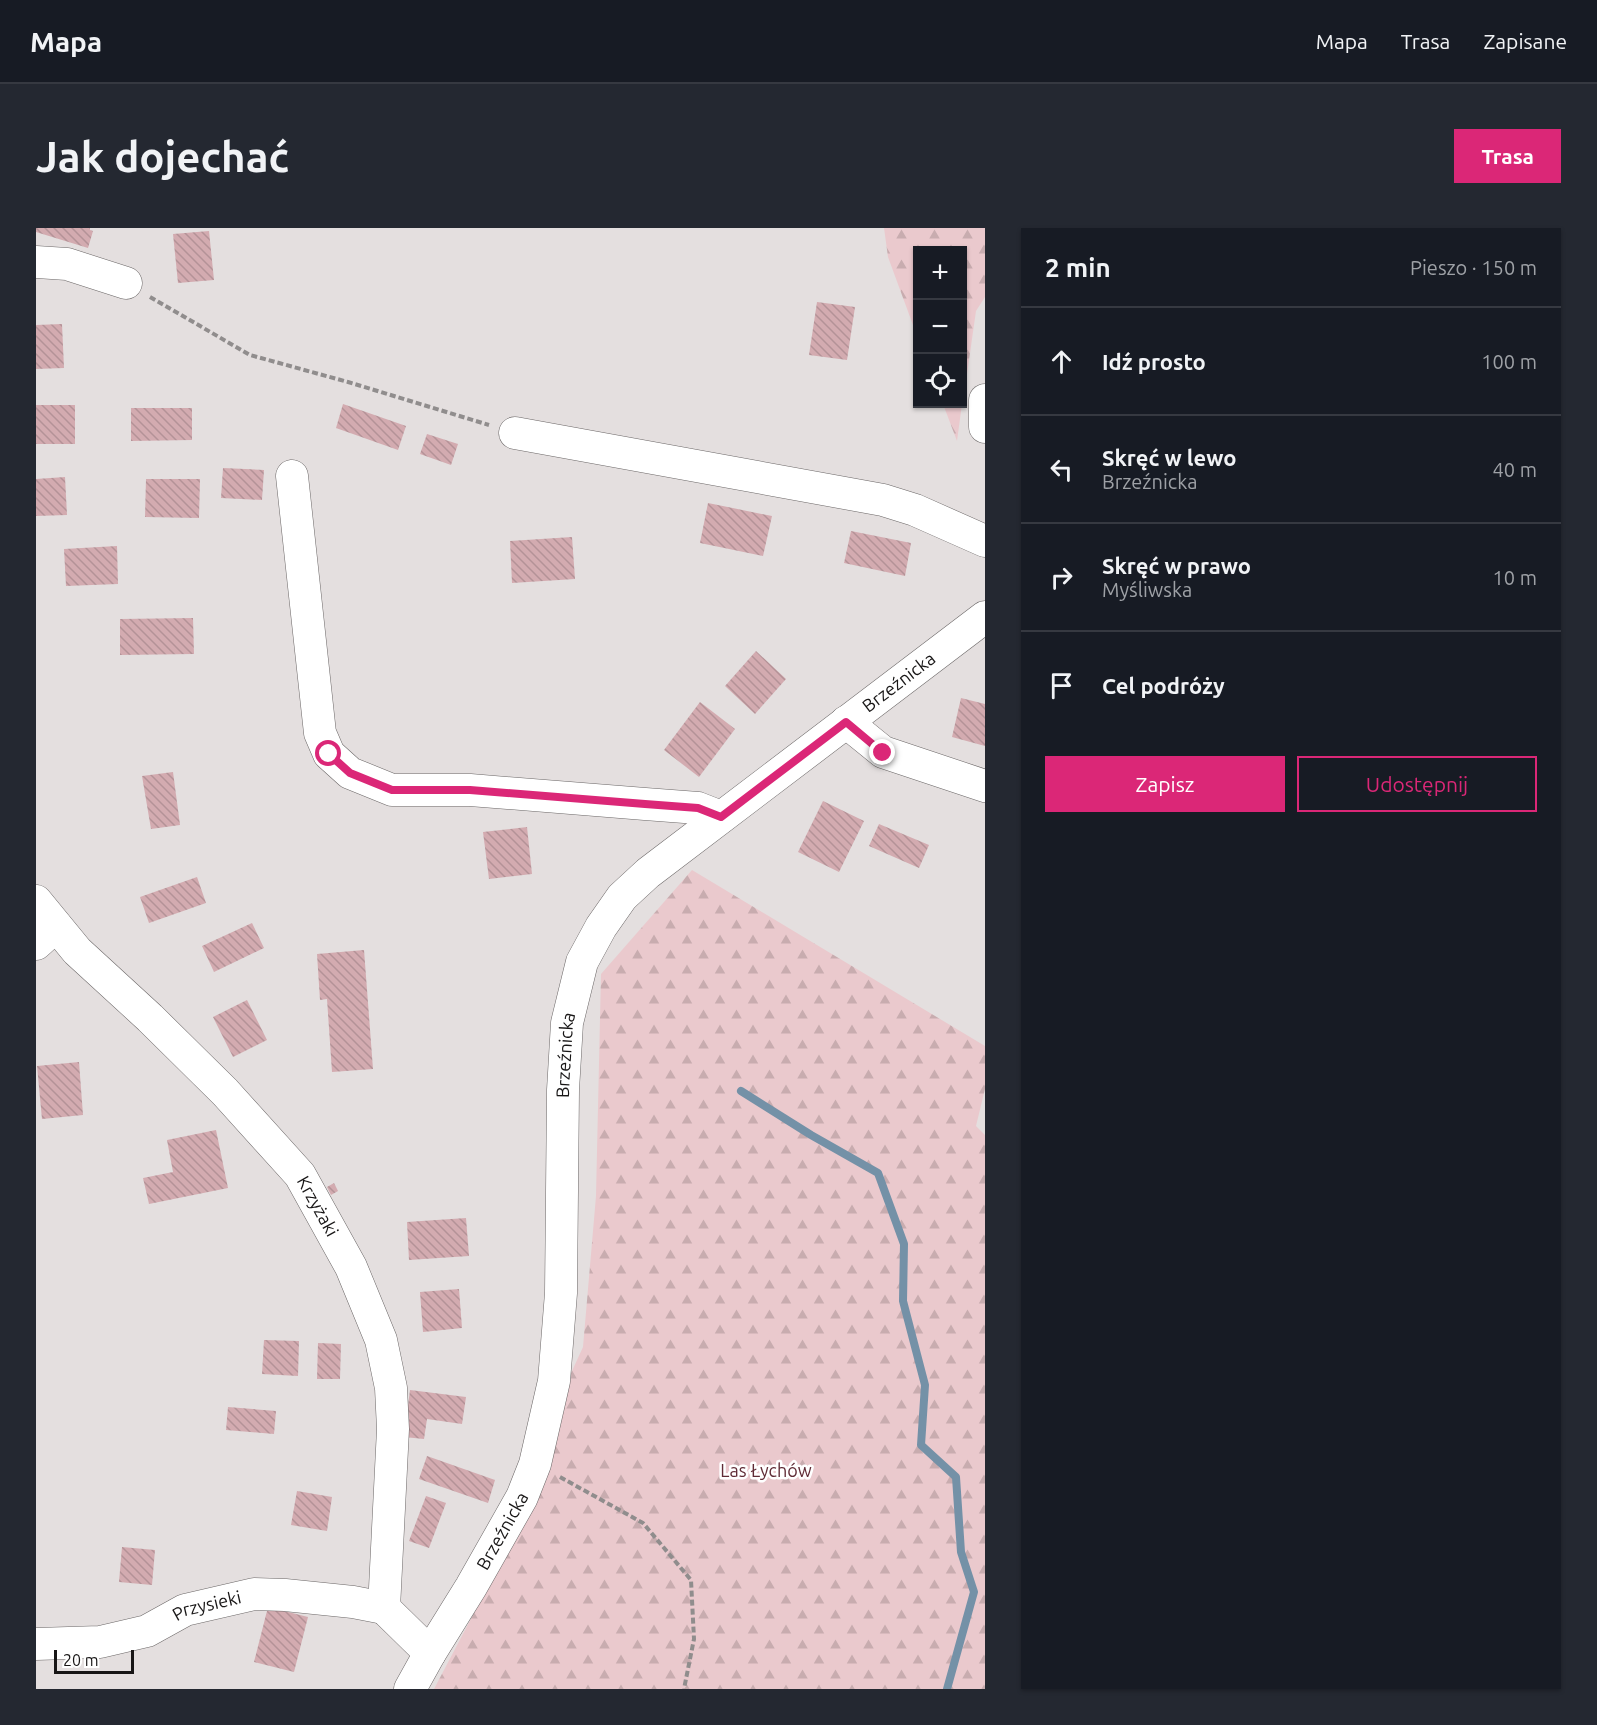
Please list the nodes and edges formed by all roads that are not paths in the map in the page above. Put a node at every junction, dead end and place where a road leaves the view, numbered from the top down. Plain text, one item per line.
1 (36, 262) edge
2 (126, 283) road end
3 (985, 400) edge
4 (985, 427) edge
5 (514, 433) road end
6 (292, 476) dead end
7 (985, 541) edge
8 (985, 617) edge
9 (846, 722) junction
10 (985, 786) edge
11 (721, 817) junction
12 (36, 901) edge
13 (46, 935) edge
14 (384, 1608) junction
15 (36, 1644) edge
16 (430, 1653) junction
17 (410, 1689) edge

1 - 2 street
3 - 4 street
5 - 7 street
6 - 11 street
8 - 9 street, Brzeźnicka
9 - 10 street
9 - 11 street, Brzeźnicka
11 - 16 street, Brzeźnicka
12 - 13 street, Krzyżaki
13 - 14 street, Krzyżaki
14 - 15 street, Przysieki
14 - 16 street
16 - 17 street, Brzeźnicka

